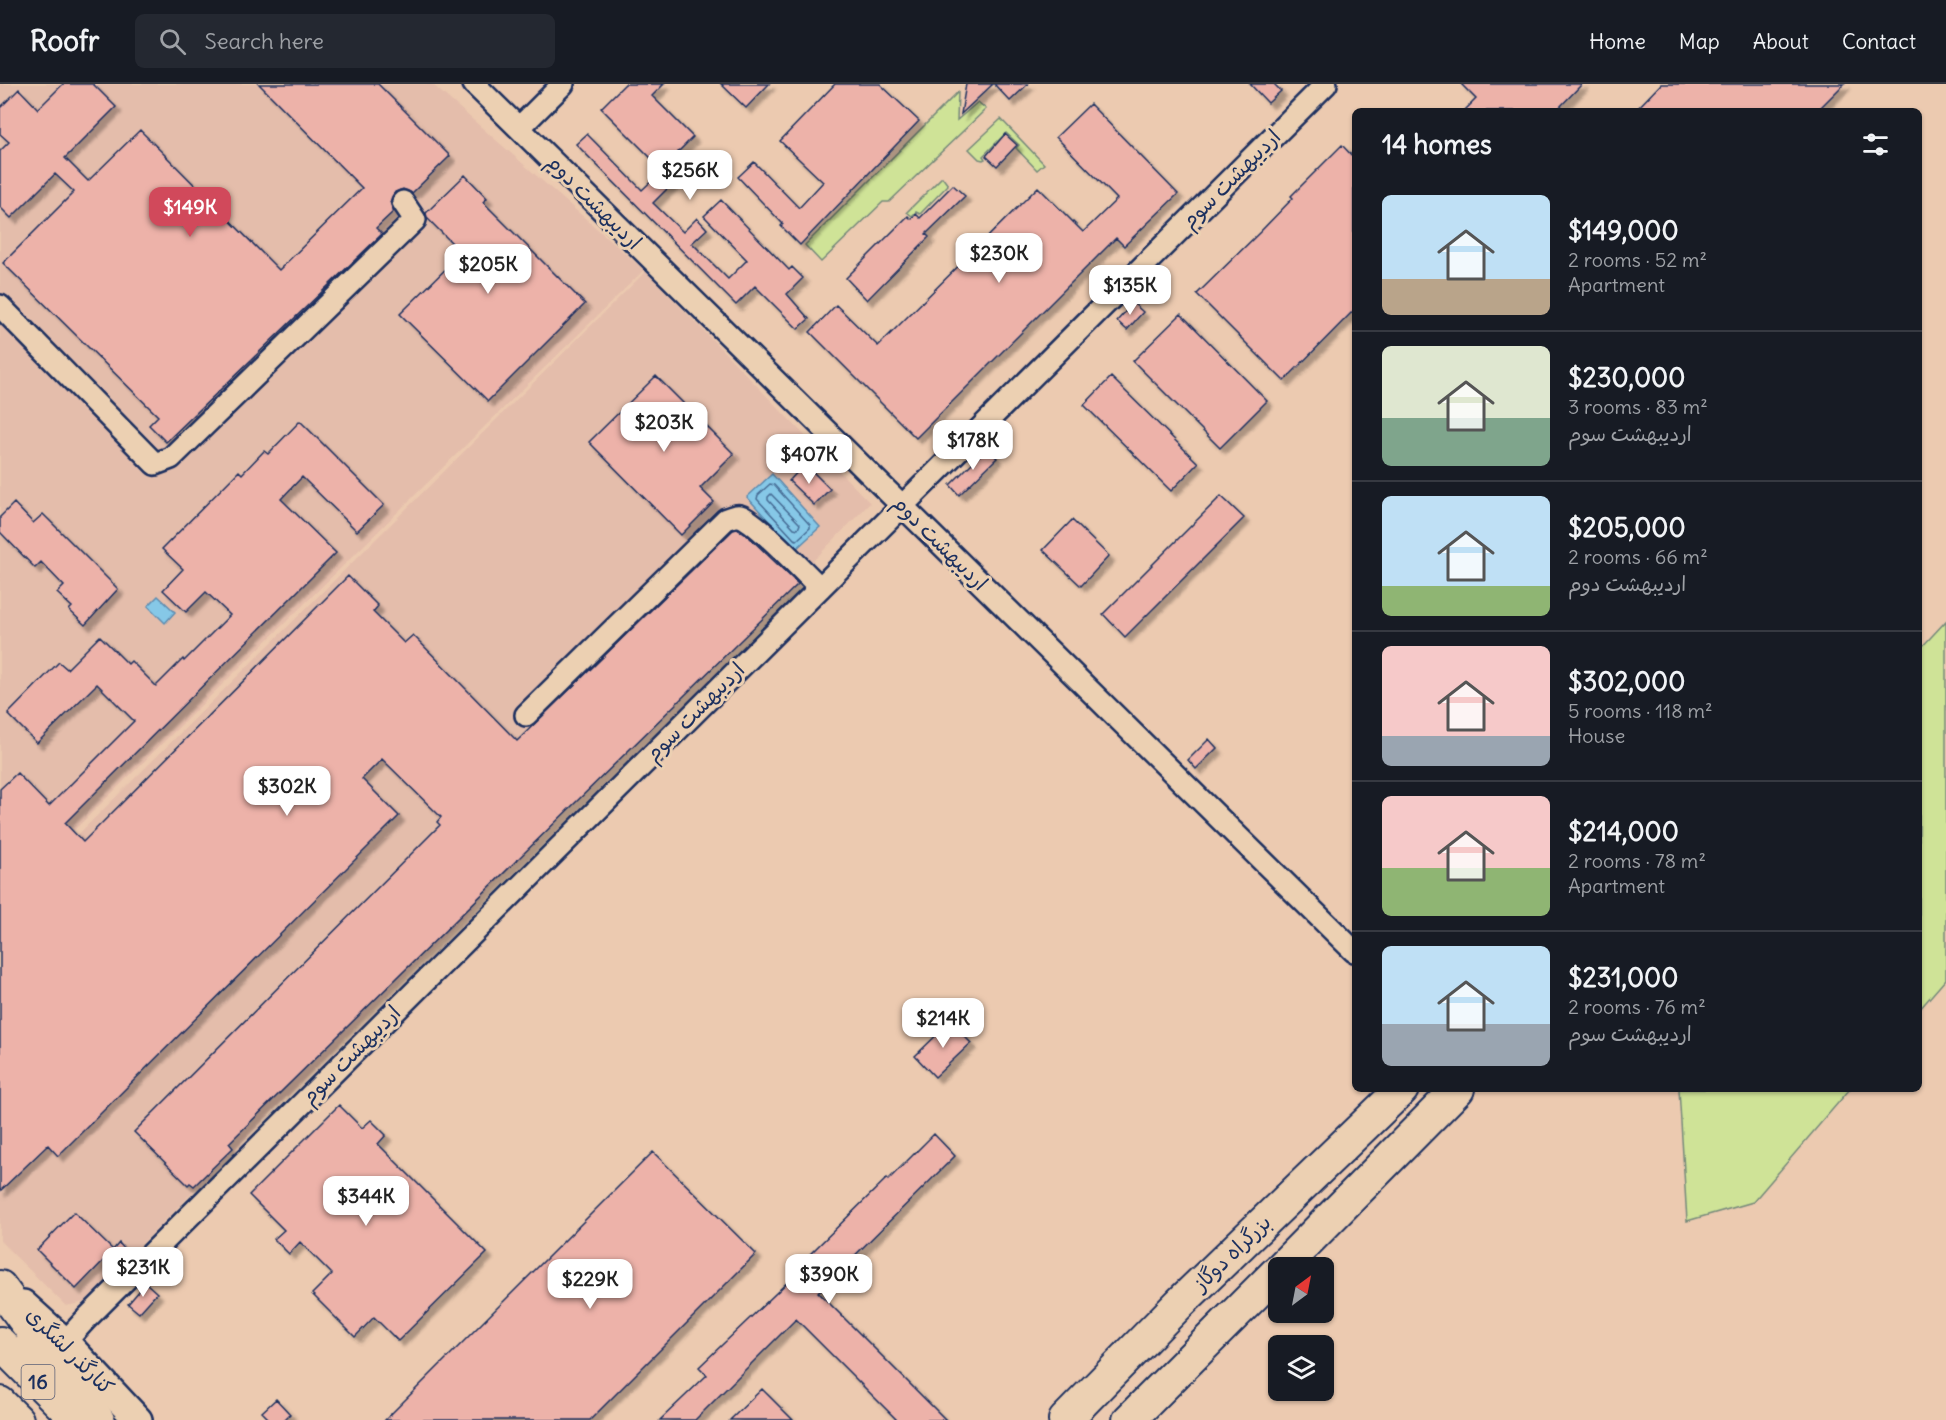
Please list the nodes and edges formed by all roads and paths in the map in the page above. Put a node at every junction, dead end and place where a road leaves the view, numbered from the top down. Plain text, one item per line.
1 (474, 84) edge
2 (563, 84) edge
3 (1326, 84) edge
4 (519, 128) junction
5 (402, 202) dead end
6 (0, 306) edge
7 (902, 506) junction
8 (820, 588) junction
9 (526, 715) dead end
10 (1352, 949) edge
11 (1399, 1092) edge
12 (1455, 1092) edge
13 (1292, 1257) edge
14 (1268, 1281) edge
15 (0, 1285) edge
16 (65, 1342) junction
17 (0, 1343) edge
18 (0, 1403) edge
19 (17, 1420) edge
20 (76, 1420) edge
21 (98, 1420) edge
22 (138, 1420) edge
23 (1065, 1420) edge
24 (1129, 1420) edge

1 - 4 street, اردیبهشت دوم
2 - 4 street
3 - 7 street, اردیبهشت سوم
4 - 7 street, اردیبهشت دوم
5 - 6 street
7 - 8 street, اردیبهشت سوم
7 - 10 street, اردیبهشت دوم
8 - 9 street
8 - 16 street, اردیبهشت سوم
11 - 23 highway, بزرگراه دوگاز
12 - 13 highway, بزرگراه دوگاز
14 - 24 highway, بزرگراه دوگاز
15 - 16 main road, کنارگذر لشگری
15 - 21 highway
16 - 22 main road, کنارگذر لشگری
17 - 20 highway, 16
18 - 19 highway, 16

